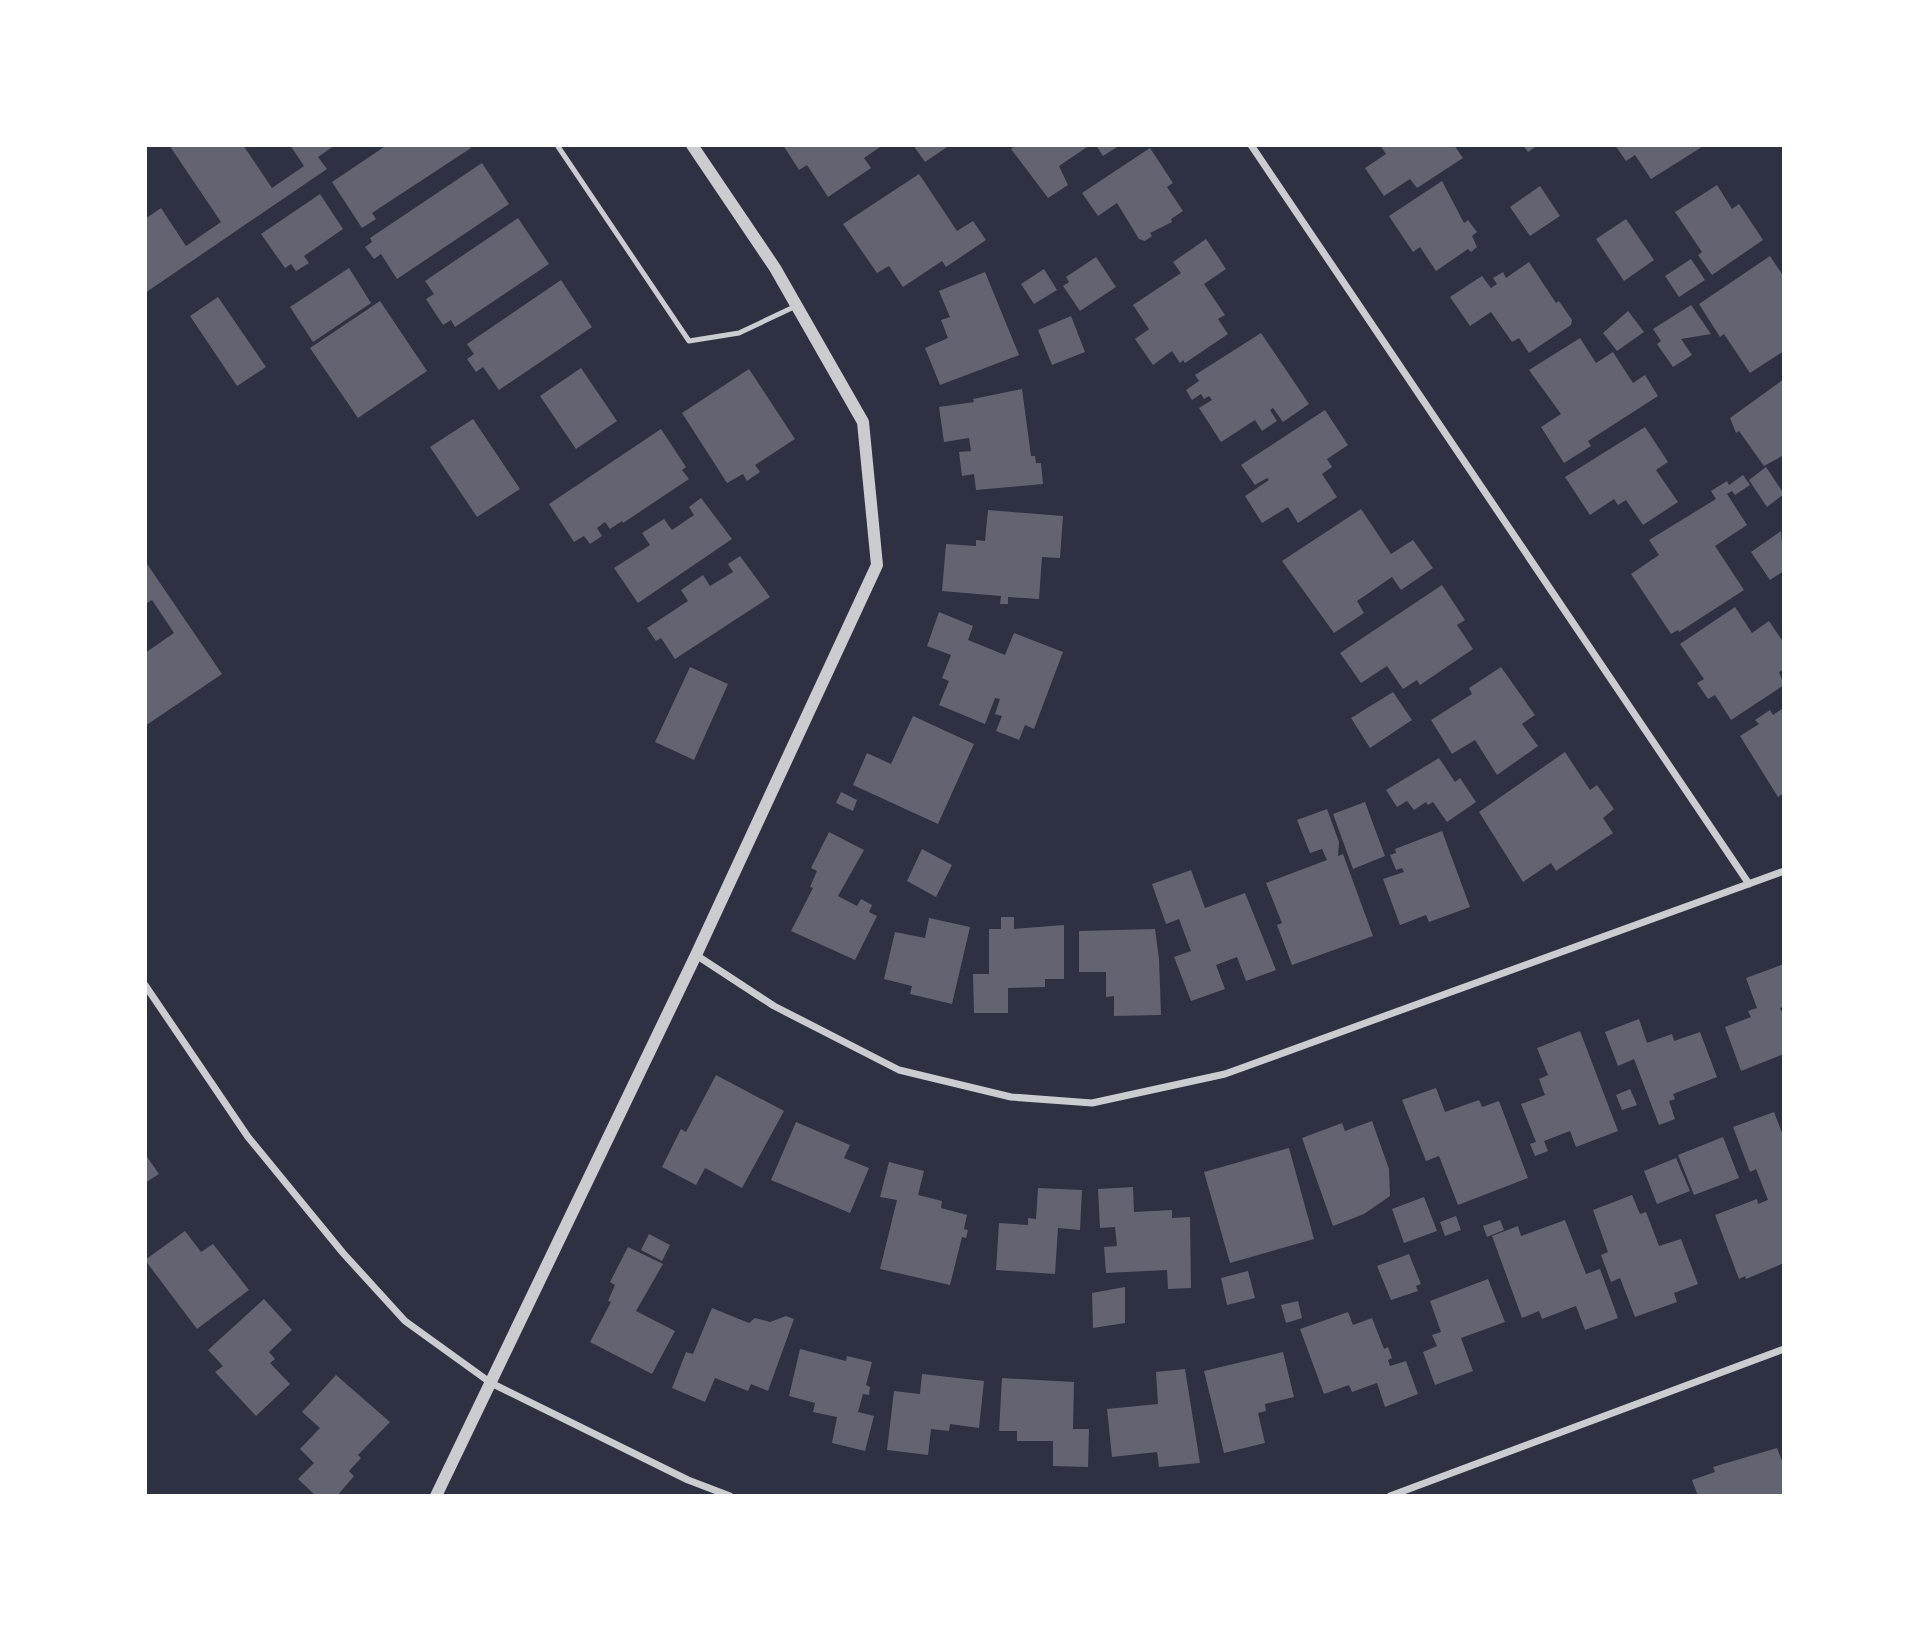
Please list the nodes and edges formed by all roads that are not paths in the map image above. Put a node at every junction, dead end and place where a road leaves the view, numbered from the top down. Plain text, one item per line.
1 (557, 145) edge
2 (692, 145) edge
3 (1251, 145) edge
4 (797, 306) junction
5 (1784, 871) edge
6 (1749, 884) junction
7 (696, 955) junction
8 (145, 985) edge
9 (1784, 1349) edge
10 (491, 1383) junction
11 (436, 1496) edge
12 (730, 1496) edge
13 (1390, 1496) edge

1 - 4 lane
2 - 4 street
3 - 6 street
4 - 7 street
5 - 6 street
6 - 7 street
7 - 10 street
8 - 10 street
9 - 13 street
10 - 11 street
10 - 12 street

